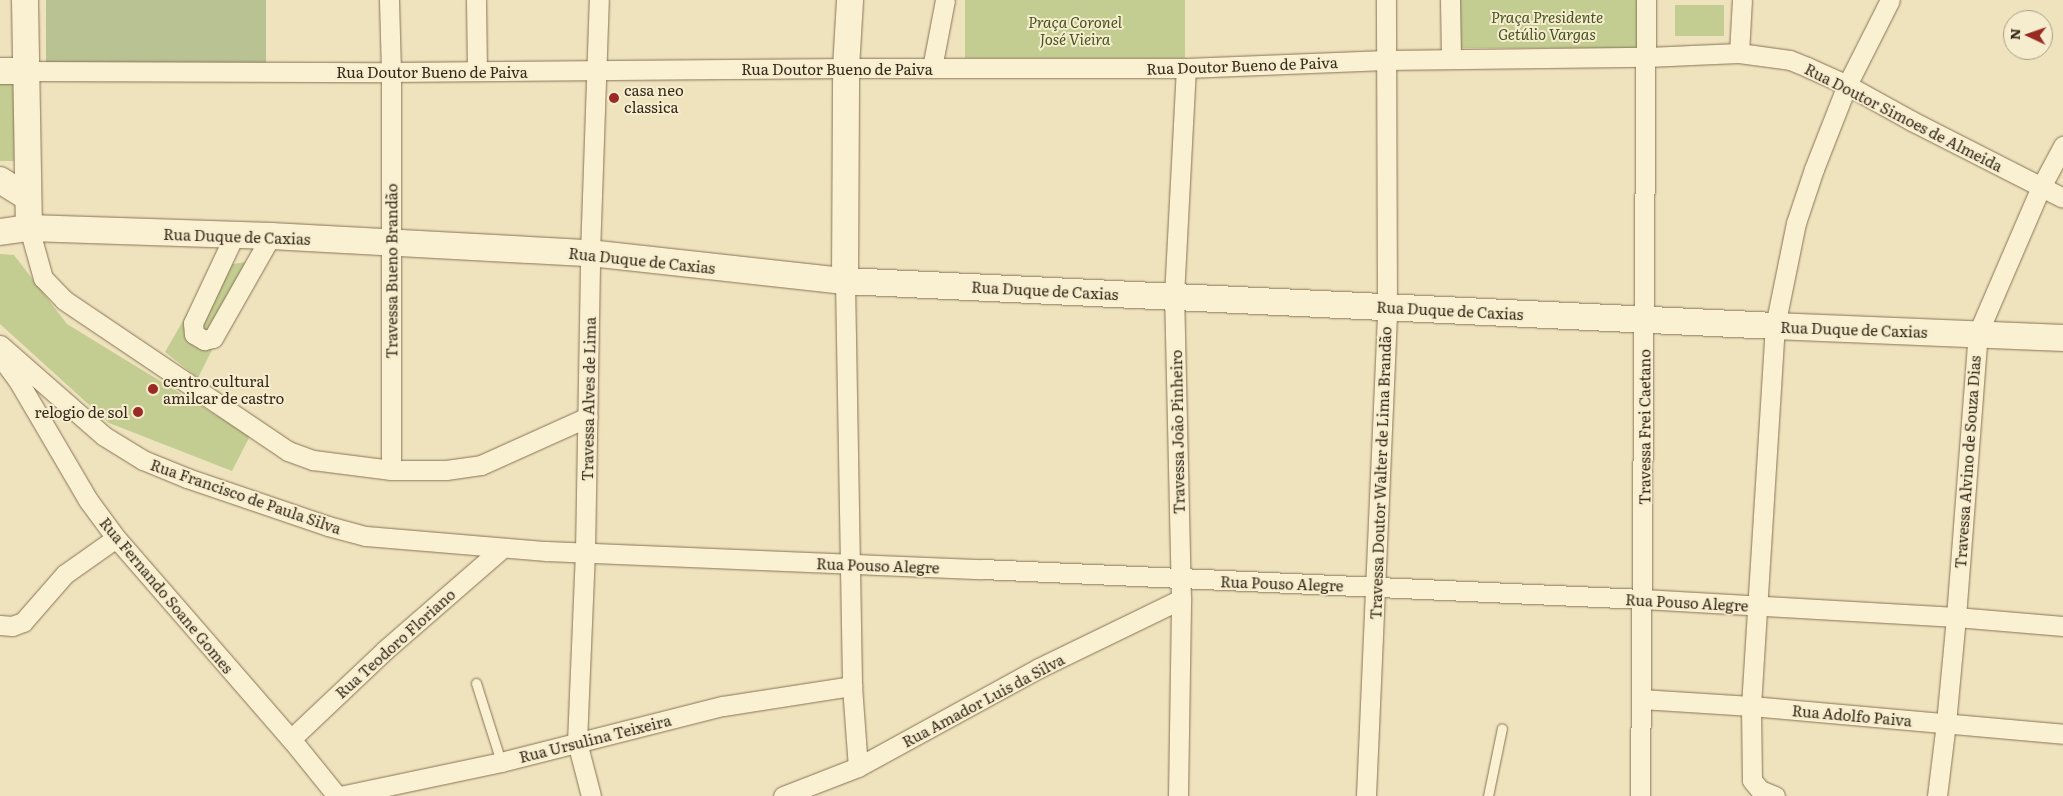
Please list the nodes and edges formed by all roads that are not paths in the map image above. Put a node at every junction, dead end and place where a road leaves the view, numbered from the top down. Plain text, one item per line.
1 (25, 0) edge
2 (389, 0) edge
3 (476, 0) edge
4 (600, 0) edge
5 (850, 0) edge
6 (945, 0) edge
7 (1386, 0) edge
8 (1450, 0) edge
9 (1646, 0) edge
10 (1742, 0) edge
11 (1890, 0) edge
12 (1739, 53) junction
13 (1647, 57) junction
14 (1451, 59) junction
15 (1386, 60) junction
16 (846, 68) junction
17 (932, 68) junction
18 (1186, 68) junction
19 (0, 71) edge
20 (27, 71) junction
21 (477, 71) junction
22 (391, 72) junction
23 (598, 72) junction
24 (1847, 85) junction
25 (2063, 146) edge
26 (0, 180) edge
27 (2042, 187) junction
28 (27, 196) junction
29 (2063, 198) edge
30 (28, 228) junction
31 (0, 232) edge
32 (234, 236) junction
33 (271, 236) junction
34 (390, 243) junction
35 (590, 253) junction
36 (845, 282) junction
37 (1174, 296) junction
38 (1386, 307) junction
39 (1645, 320) junction
40 (1775, 326) junction
41 (1978, 333) junction
42 (2063, 338) edge
43 (0, 345) edge
44 (0, 356) edge
45 (588, 417) junction
46 (391, 470) junction
47 (116, 538) junction
48 (501, 549) junction
49 (585, 552) junction
50 (851, 565) junction
51 (1181, 579) junction
52 (1376, 588) junction
53 (1181, 599) junction
54 (1643, 599) junction
55 (1757, 606) junction
56 (1956, 617) junction
57 (0, 625) edge
58 (2063, 626) edge
59 (476, 683) dead end
60 (852, 686) junction
61 (1641, 700) junction
62 (1751, 706) junction
63 (1946, 723) junction
64 (1502, 728) dead end
65 (2063, 734) edge
66 (291, 739) junction
67 (577, 742) junction
68 (501, 762) junction
69 (858, 767) junction
70 (1768, 793) edge
71 (338, 796) edge
72 (591, 796) edge
73 (784, 796) edge
74 (1178, 796) edge
75 (1366, 796) edge
76 (1488, 796) edge
77 (1640, 796) edge
78 (1936, 796) edge

1 - 20 street
2 - 22 street, Travessa Bueno Brandão
3 - 21 street
4 - 23 street, Travessa Alves de Lima
5 - 16 street
6 - 17 street
7 - 15 street, Travessa Doutor Walter de Lima Brandão
8 - 14 street
9 - 13 street, Travessa Frei Caetano
10 - 12 street
11 - 24 street
12 - 13 street, Rua Doutor Simoes de Almeida
12 - 24 street, Rua Doutor Simoes de Almeida
13 - 14 street, Rua Doutor Bueno de Paiva
13 - 39 street, Travessa Frei Caetano
14 - 15 street, Rua Doutor Bueno de Paiva
15 - 18 street, Rua Doutor Bueno de Paiva
15 - 38 street, Travessa Doutor Walter de Lima Brandão
16 - 17 street, Rua Doutor Bueno de Paiva
16 - 23 street, Rua Doutor Bueno de Paiva
16 - 36 street
17 - 18 street, Rua Doutor Bueno de Paiva
18 - 37 street, Travessa João Pinheiro
19 - 20 street
20 - 22 street, Rua Doutor Bueno de Paiva
20 - 28 street
21 - 22 street, Rua Doutor Bueno de Paiva
21 - 23 street, Rua Doutor Bueno de Paiva
22 - 34 street, Travessa Bueno Brandão
23 - 35 street, Travessa Alves de Lima
24 - 27 street, Rua Doutor Simoes de Almeida
24 - 40 street
25 - 27 street, Travessa Alvino de Souza Dias
26 - 28 street
27 - 29 street, Rua Doutor Simoes de Almeida
27 - 41 street, Travessa Alvino de Souza Dias
28 - 30 street
30 - 31 street, Rua Duque de Caxias
30 - 32 street, Rua Duque de Caxias
30 - 46 street
32 - 33 street, Rua Duque de Caxias
32 - 33 street
33 - 34 street, Rua Duque de Caxias
34 - 35 street, Rua Duque de Caxias
34 - 46 street, Travessa Bueno Brandão
35 - 36 street, Rua Duque de Caxias
35 - 45 street, Travessa Alves de Lima
36 - 37 street, Rua Duque de Caxias
36 - 50 street
37 - 38 street, Rua Duque de Caxias
37 - 51 street, Travessa João Pinheiro
38 - 39 street, Rua Duque de Caxias
38 - 52 street, Travessa Doutor Walter de Lima Brandão
39 - 40 street, Rua Duque de Caxias
39 - 54 street, Travessa Frei Caetano
40 - 41 street, Rua Duque de Caxias
40 - 55 street
41 - 42 street, Rua Duque de Caxias
41 - 56 street, Travessa Alvino de Souza Dias
43 - 48 street, Rua Francisco de Paula Silva
44 - 47 street, Rua Fernando Soane Gomes
45 - 46 street
45 - 49 street, Travessa Alves de Lima
47 - 57 street
47 - 66 street, Rua Fernando Soane Gomes
48 - 49 street, Rua Pouso Alegre
48 - 66 street, Rua Teodoro Floriano
49 - 50 street, Rua Pouso Alegre
49 - 67 street, Travessa Alves de Lima
50 - 51 street, Rua Pouso Alegre
50 - 60 street
51 - 52 street, Rua Pouso Alegre
51 - 53 street, Travessa João Pinheiro
52 - 54 street, Rua Pouso Alegre
52 - 75 street, Travessa Doutor Walter de Lima Brandão
53 - 69 street, Rua Amador Luis da Silva
53 - 74 street, Travessa João Pinheiro
54 - 55 street, Rua Pouso Alegre
54 - 61 street, Travessa Frei Caetano
55 - 56 street, Rua Pouso Alegre
55 - 62 street
56 - 58 street, Rua Pouso Alegre
56 - 63 street, Travessa Alvino de Souza Dias
59 - 68 lane
60 - 67 street, Rua Ursulina Teixeira
60 - 69 street
61 - 62 street, Rua Adolfo Paiva
61 - 77 street, Travessa Frei Caetano
62 - 63 street, Rua Adolfo Paiva
62 - 70 street
63 - 65 street, Rua Adolfo Paiva
63 - 78 street, Travessa Alvino de Souza Dias
64 - 76 lane
66 - 71 street, Rua Fernando Soane Gomes
67 - 68 street, Rua Ursulina Teixeira
67 - 72 street, Travessa Alves de Lima
68 - 71 street, Rua Ursulina Teixeira
69 - 73 street, Rua Amador Luis da Silva

